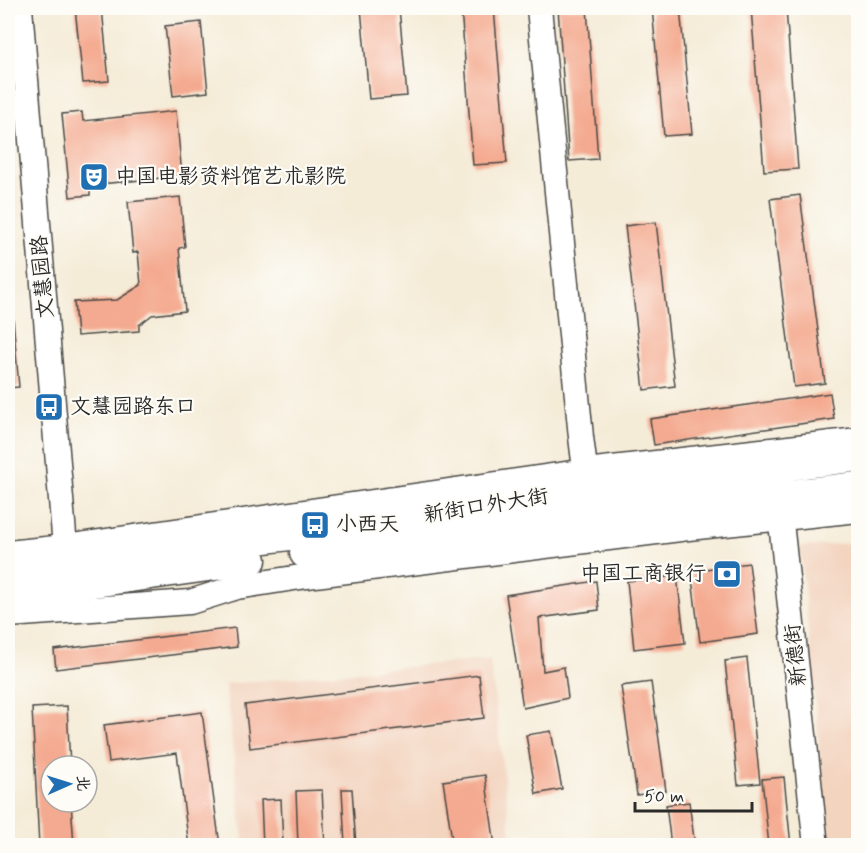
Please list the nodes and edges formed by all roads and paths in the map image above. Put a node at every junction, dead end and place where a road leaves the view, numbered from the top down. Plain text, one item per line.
1 (20, 8) edge
2 (539, 8) edge
3 (17, 67) edge
4 (858, 440) edge
5 (858, 456) edge
6 (774, 466) junction
7 (587, 481) junction
8 (858, 487) edge
9 (780, 506) junction
10 (858, 510) edge
11 (557, 522) junction
12 (590, 540) junction
13 (65, 547) junction
14 (8, 553) edge
15 (8, 571) edge
16 (8, 594) edge
17 (8, 615) edge
18 (816, 846) edge

1 - 3 street, 文慧园路
2 - 7 street
3 - 13 street, 文慧园路
4 - 7 street, 新街口外大街
5 - 6 main road, 新街口外大街
6 - 7 main road, 新街口外大街
6 - 9 street, 新德街
7 - 13 street, 新街口外大街
7 - 15 main road, 新街口外大街
8 - 9 main road, 新街口外大街
9 - 10 street, 新街口外大街
9 - 11 main road, 新街口外大街
9 - 12 street, 新街口外大街
9 - 18 street, 新德街
11 - 12 main road
11 - 16 main road, 新街口外大街
12 - 17 street, 新街口外大街
13 - 14 street, 新街口外大街

